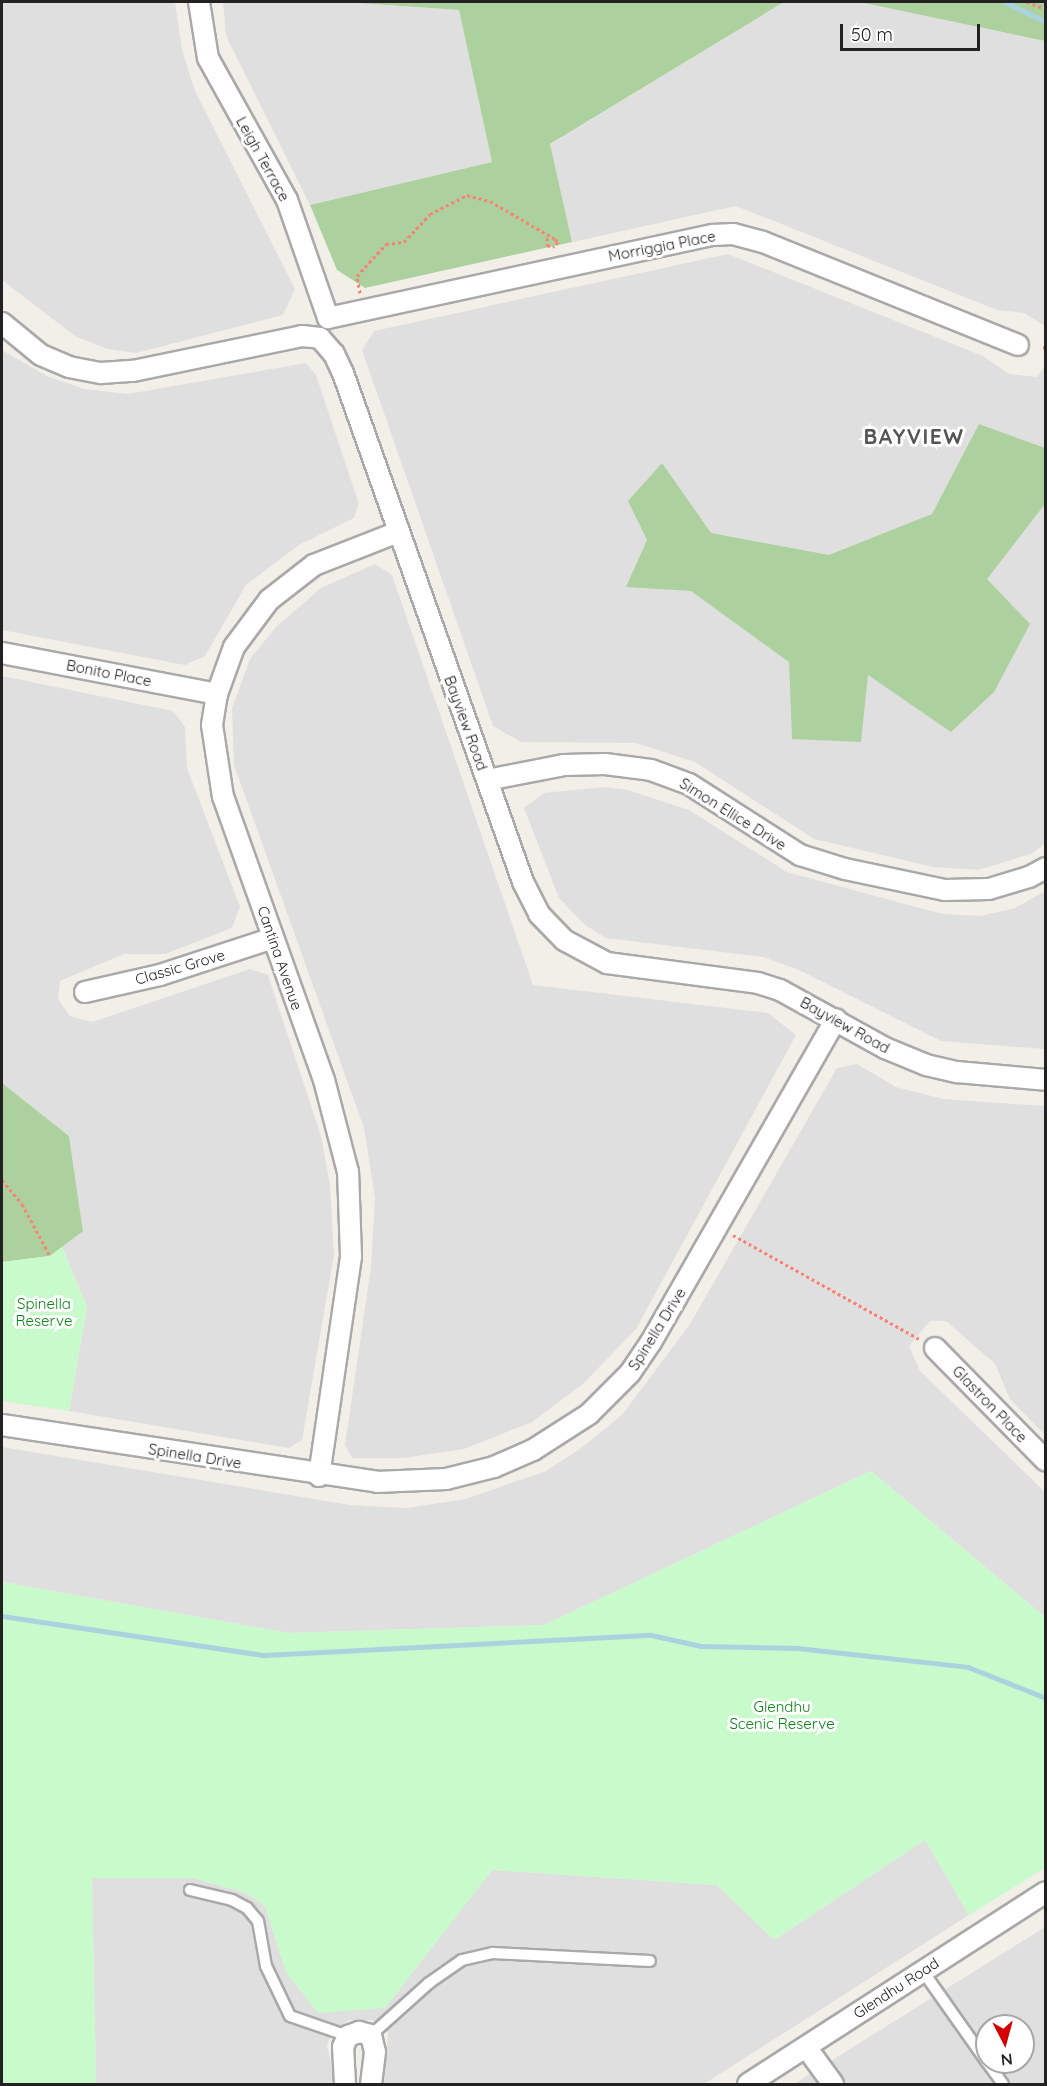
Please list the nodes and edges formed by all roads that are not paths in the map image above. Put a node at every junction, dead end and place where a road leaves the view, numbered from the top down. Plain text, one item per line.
1 (200, 2) edge
2 (328, 318) junction
3 (2, 322) edge
4 (320, 338) junction
5 (1018, 345) dead end
6 (398, 532) junction
7 (2, 653) edge
8 (217, 694) junction
9 (486, 780) junction
10 (1046, 868) edge
11 (273, 938) junction
12 (85, 992) dead end
13 (836, 1019) junction
14 (1046, 1080) edge
15 (930, 1345) road end
16 (2, 1425) edge
17 (1046, 1461) edge
18 (319, 1476) junction
19 (190, 1890) dead end
20 (1046, 1892) edge
21 (650, 1961) dead end
22 (922, 1970) junction
23 (371, 2035) junction
24 (348, 2036) junction
25 (975, 2045) edge
26 (806, 2047) junction
27 (345, 2085) edge
28 (371, 2085) edge
29 (748, 2085) edge
30 (833, 2085) edge

1 - 2 street, Leigh Terrace
2 - 4 street
2 - 5 street, Morriggia Place
3 - 4 street
4 - 6 street, Bayview Road
6 - 8 street, Cantina Avenue
6 - 9 street, Bayview Road
7 - 8 street, Bonito Place
8 - 11 street, Cantina Avenue
9 - 10 street, Simon Ellice Drive
9 - 13 street, Bayview Road
11 - 12 street, Classic Grove
11 - 18 street, Cantina Avenue
13 - 14 street, Bayview Road
13 - 18 street, Spinella Drive
15 - 17 street, Glastron Place
16 - 18 street, Spinella Drive
19 - 24 lane
20 - 22 street, Glendhu Road
21 - 23 lane
22 - 25 lane
22 - 26 street, Glendhu Road
23 - 24 street
23 - 28 street
24 - 27 street
26 - 29 street, Glendhu Road
26 - 30 street

